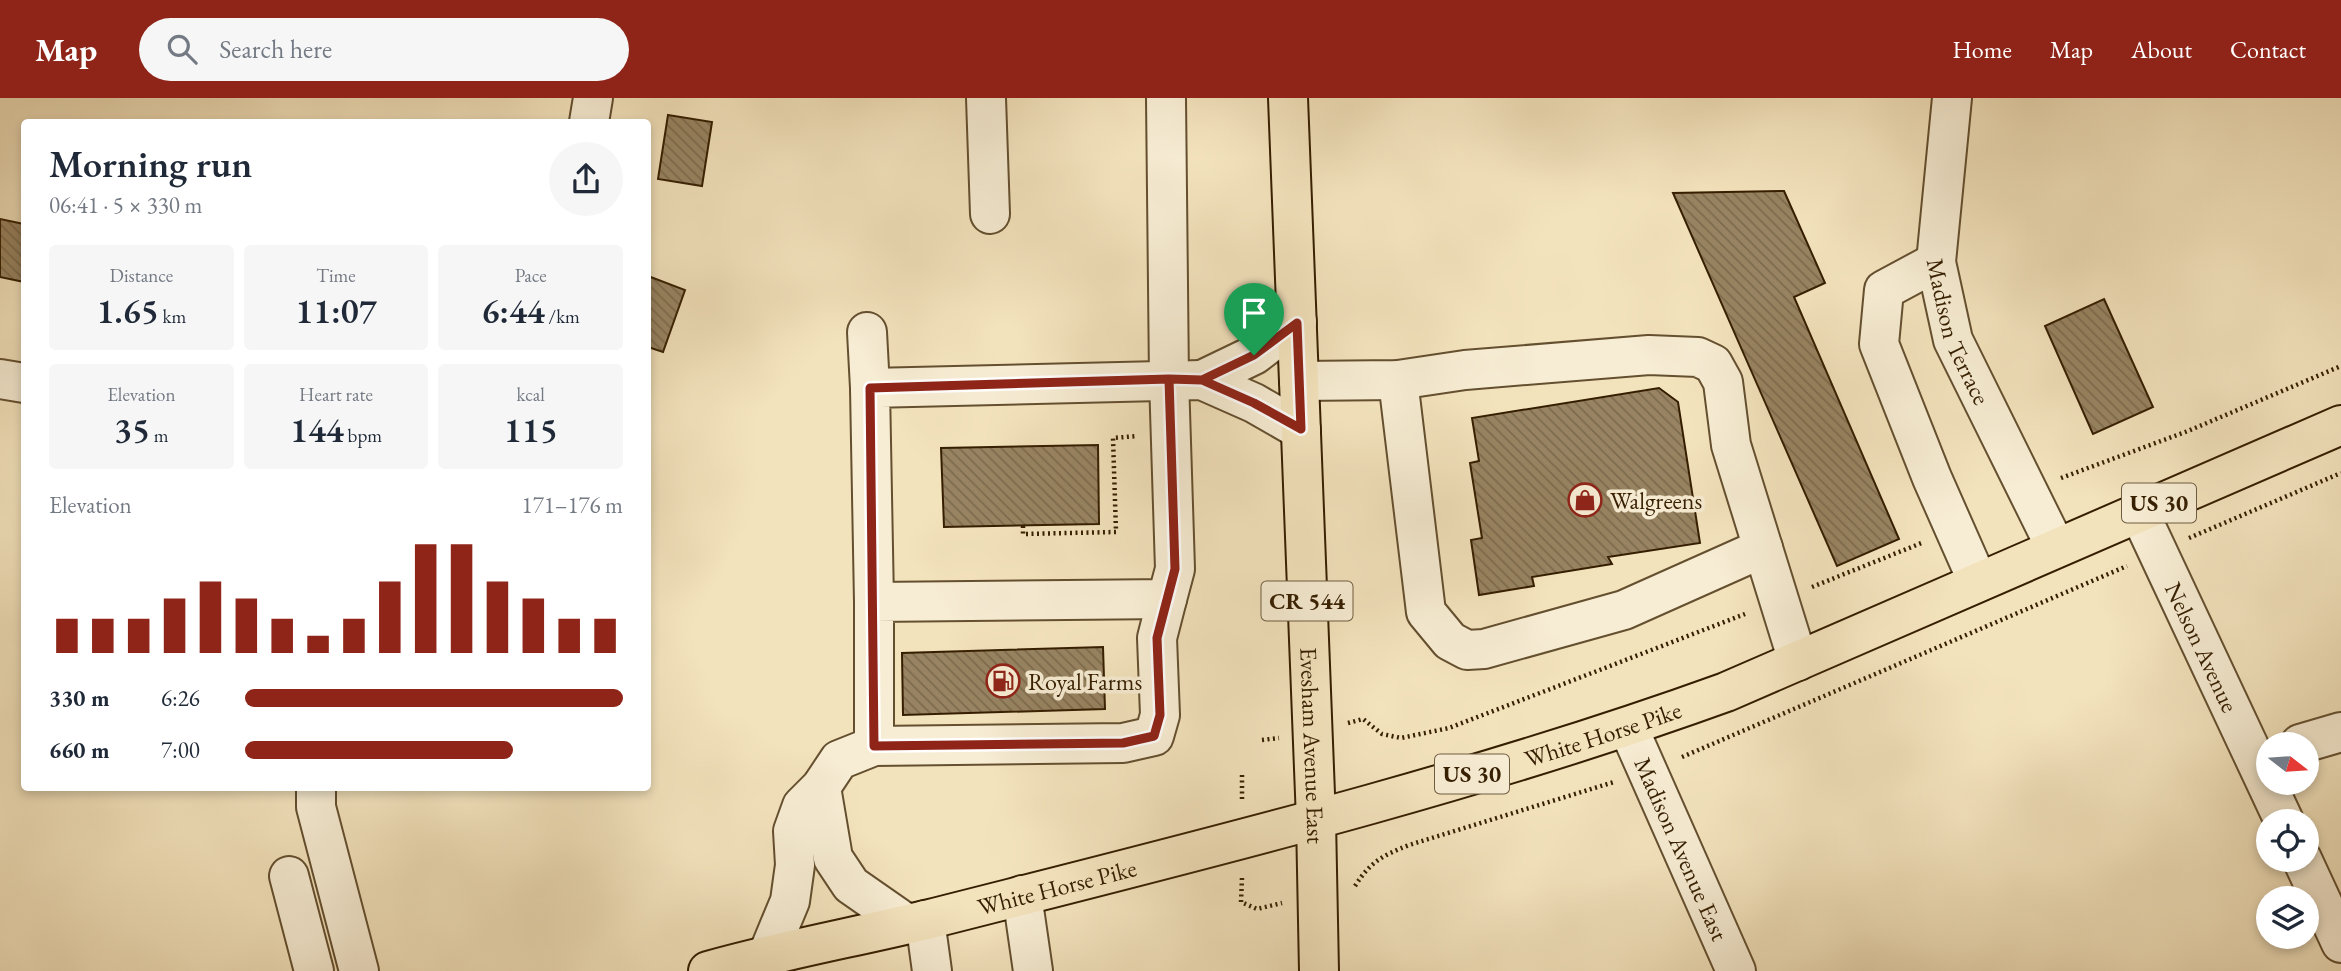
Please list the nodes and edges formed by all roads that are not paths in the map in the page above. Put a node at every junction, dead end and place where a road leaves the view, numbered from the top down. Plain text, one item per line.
1 (593, 98) edge
2 (986, 98) edge
3 (1166, 98) edge
4 (1288, 98) edge
5 (1952, 98) edge
6 (590, 119) edge
7 (989, 214) dead end
8 (1936, 262) junction
9 (1297, 323) junction
10 (867, 332) dead end
11 (0, 379) edge
12 (1186, 380) junction
13 (1398, 380) junction
14 (21, 382) edge
15 (1299, 382) junction
16 (870, 388) junction
17 (2341, 425) edge
18 (1301, 429) junction
19 (2140, 512) junction
20 (1763, 548) junction
21 (2056, 548) junction
22 (1978, 582) junction
23 (1167, 599) junction
24 (874, 602) junction
25 (1798, 661) junction
26 (1628, 727) junction
27 (2341, 732) edge
28 (2319, 738) edge
29 (2256, 745) edge
30 (874, 746) junction
31 (821, 787) junction
32 (316, 791) edge
33 (1316, 820) junction
34 (2308, 872) edge
35 (289, 876) dead end
36 (1022, 895) junction
37 (916, 922) junction
38 (2341, 943) edge
39 (768, 954) junction
40 (314, 971) edge
41 (359, 971) edge
42 (708, 971) edge
43 (932, 971) edge
44 (1033, 971) edge
45 (1319, 971) edge
46 (1736, 971) edge

1 - 6 street
2 - 7 street
3 - 12 street
4 - 9 main road, Evesham Avenue East / CR 544
5 - 8 street, Madison Terrace
8 - 21 street, Madison Terrace
8 - 22 street
9 - 12 street
9 - 15 main road, Evesham Avenue East / CR 544
10 - 16 street
11 - 14 street
12 - 16 street
12 - 18 street
12 - 23 street
13 - 15 street
13 - 20 street
13 - 20 street
15 - 18 main road, Evesham Avenue East / CR 544
16 - 24 street
17 - 19 main road, White Horse Pike / US 30
18 - 33 main road, Evesham Avenue East / CR 544
19 - 21 main road, White Horse Pike / US 30
19 - 29 street, Nelson Avenue
20 - 25 street
21 - 22 main road, White Horse Pike / US 30
22 - 25 main road, White Horse Pike / US 30
23 - 24 street
23 - 30 street
24 - 30 street
25 - 26 main road, White Horse Pike / US 30
26 - 33 main road, White Horse Pike / US 30
26 - 46 street, Madison Avenue East
27 - 28 street
30 - 31 street
31 - 37 street
31 - 39 street
32 - 41 street
33 - 36 main road, White Horse Pike / US 30
33 - 45 main road, Evesham Avenue East / CR 544
34 - 38 street
35 - 40 street
36 - 37 main road, White Horse Pike / US 30
36 - 44 street
37 - 39 main road, White Horse Pike / US 30
37 - 43 street
39 - 42 main road, White Horse Pike / US 30

